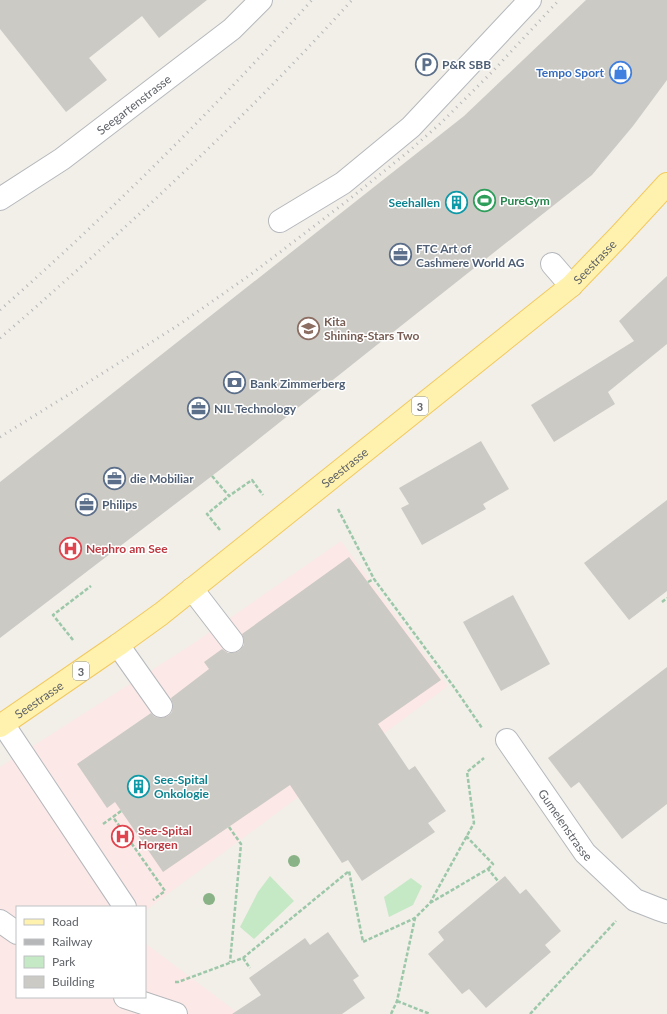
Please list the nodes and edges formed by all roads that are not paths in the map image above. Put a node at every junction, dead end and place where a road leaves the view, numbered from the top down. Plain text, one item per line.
1 (261, 0) edge
2 (530, 0) edge
3 (667, 184) edge
4 (0, 199) edge
5 (280, 221) dead end
6 (552, 264) dead end
7 (571, 286) junction
8 (192, 589) junction
9 (232, 641) dead end
10 (118, 645) junction
11 (161, 706) dead end
12 (2, 725) edge
13 (501, 745) road end
14 (124, 906) edge
15 (667, 912) edge
16 (0, 921) edge
17 (16, 932) edge
18 (128, 998) edge
19 (176, 1014) edge

1 - 4 street, Seegartenstrasse
2 - 5 street
3 - 7 main road, Seestrasse / 3
6 - 7 street
7 - 8 main road, Seestrasse / 3
8 - 9 street
8 - 10 main road, Seestrasse / 3
10 - 11 street
10 - 12 main road, Seestrasse / 3
12 - 14 street
13 - 15 street, Gumelenstrasse
16 - 17 street
18 - 19 street

